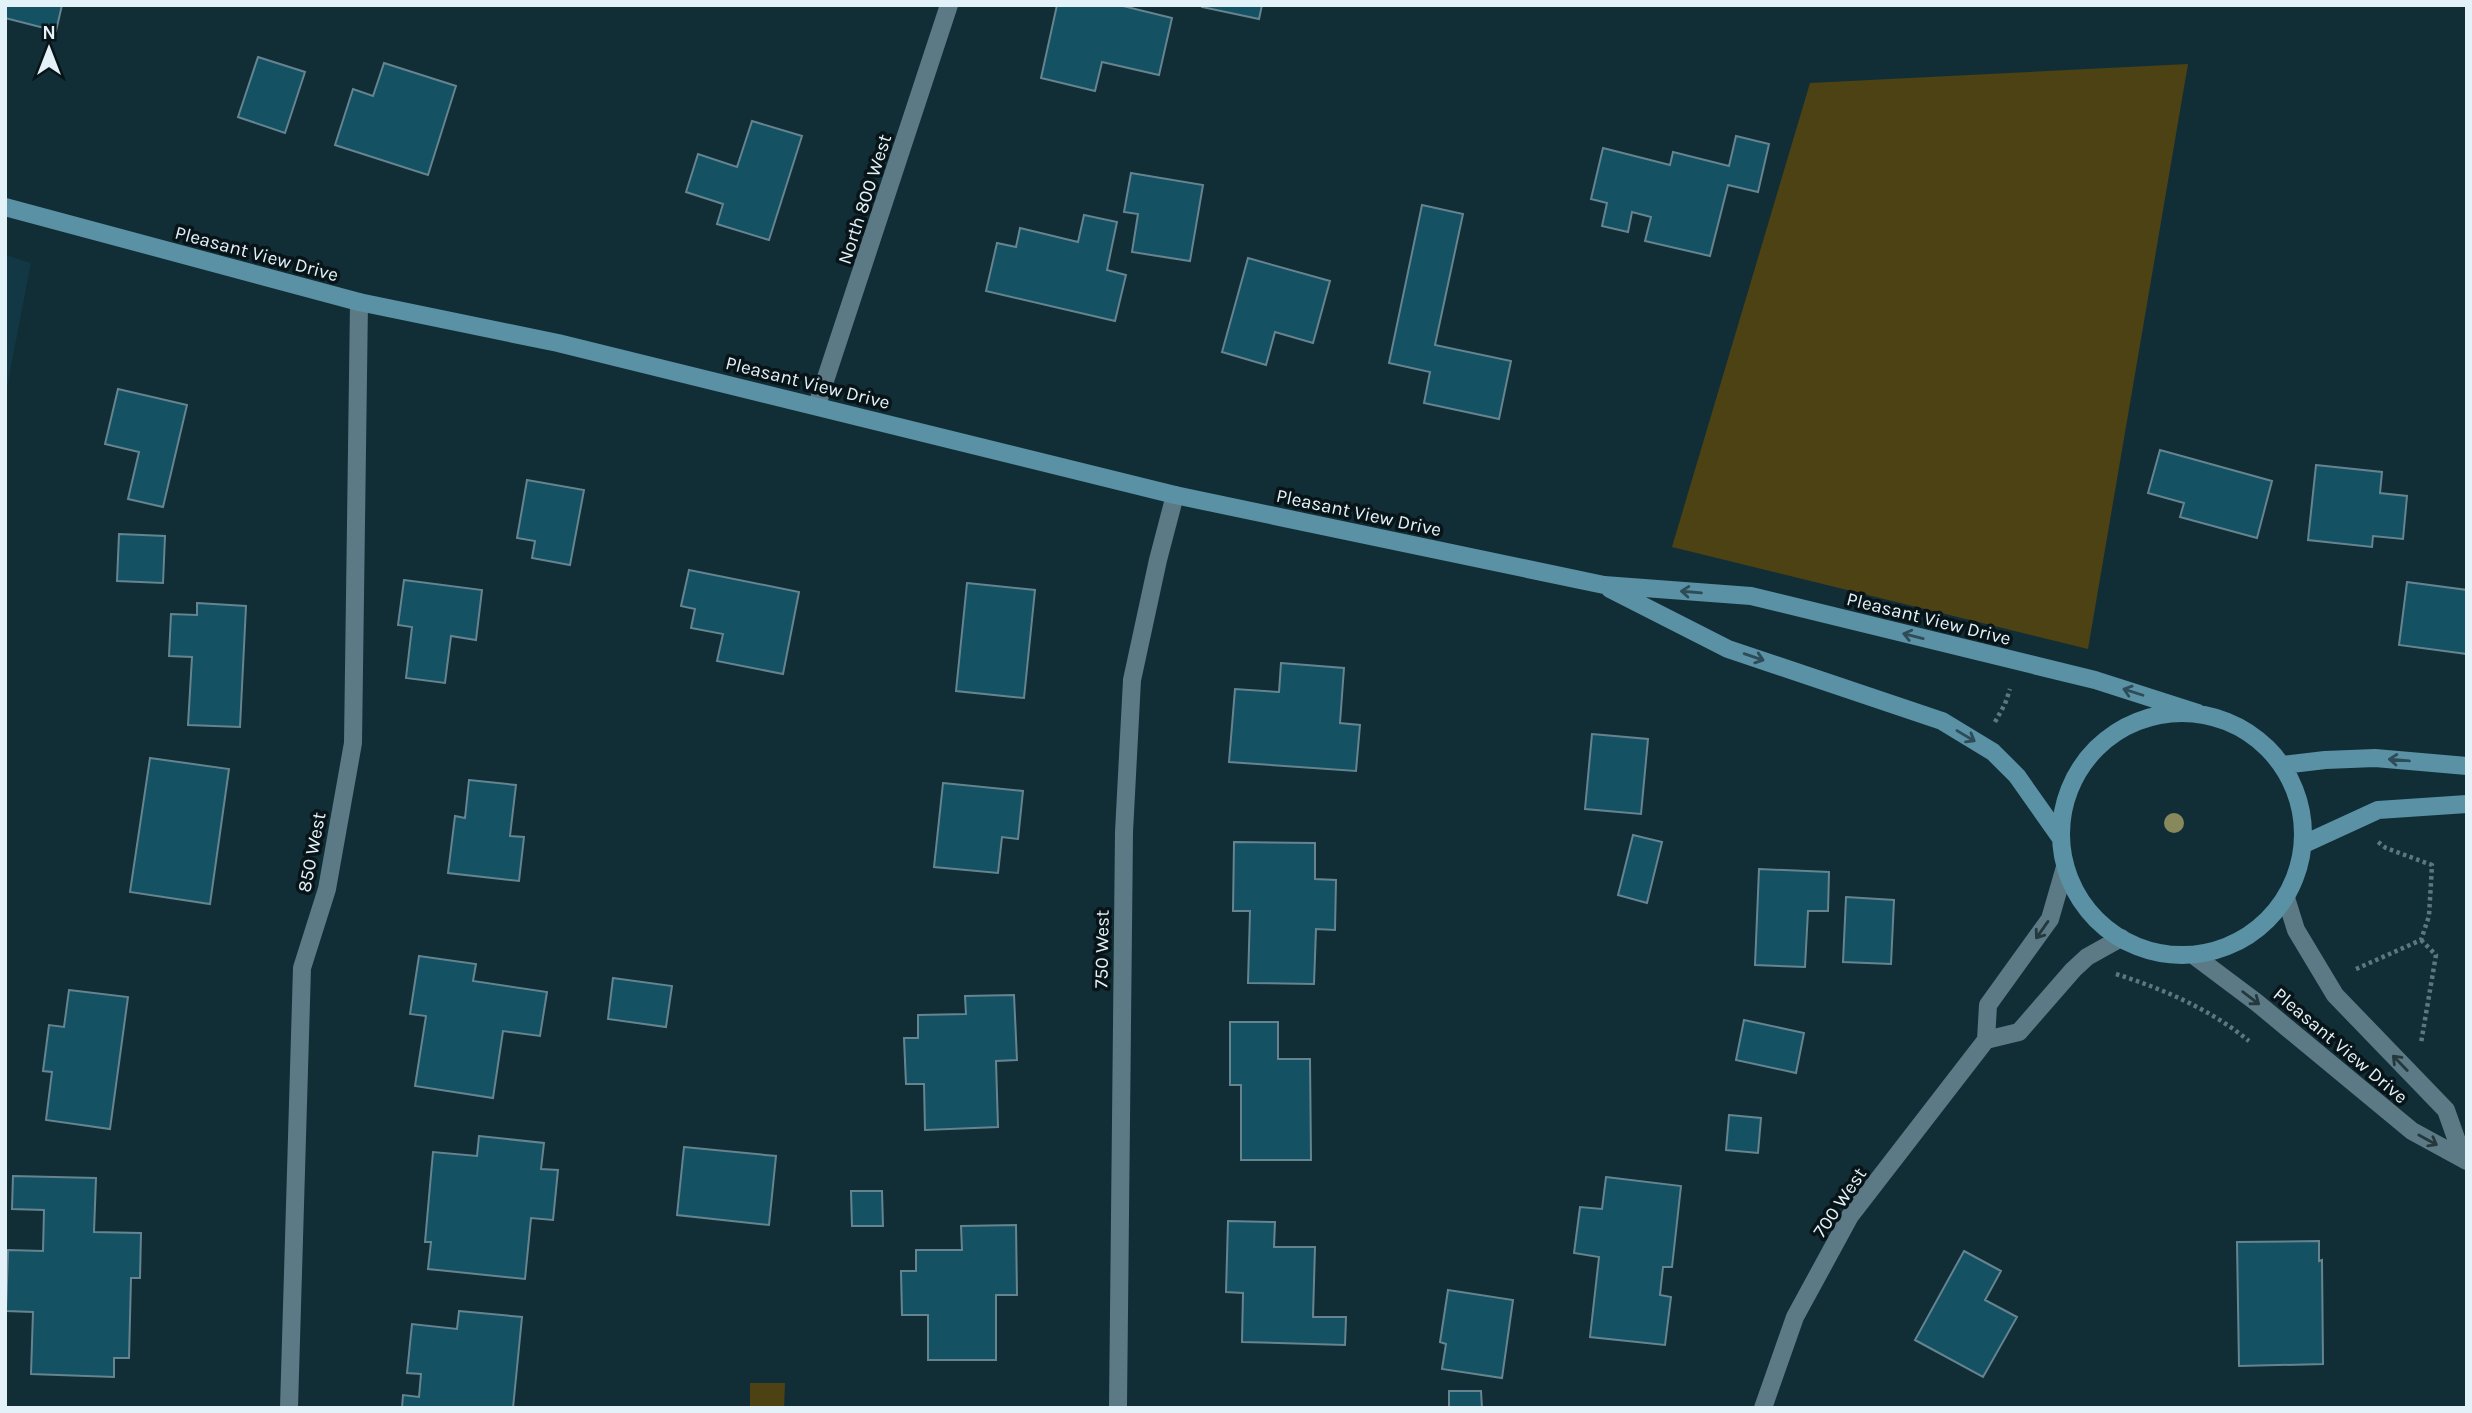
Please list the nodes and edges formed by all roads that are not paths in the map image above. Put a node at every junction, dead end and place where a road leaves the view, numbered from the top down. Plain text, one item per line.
1 (949, 5) edge
2 (5, 207) edge
3 (359, 302) junction
4 (817, 405) junction
5 (1175, 495) junction
6 (1604, 585) junction
7 (2199, 713) junction
8 (2283, 765) junction
9 (2467, 766) edge
10 (2467, 804) edge
11 (2060, 837) junction
12 (2304, 844) junction
13 (2065, 867) junction
14 (2286, 898) junction
15 (2121, 938) junction
16 (2196, 957) junction
17 (1986, 1040) junction
18 (2465, 1160) edge
19 (289, 1408) edge
20 (1118, 1408) edge
21 (1763, 1408) edge

1 - 4 street, North 800 West
2 - 3 main road, Pleasant View Drive
3 - 4 main road, Pleasant View Drive
3 - 19 street, 850 West
4 - 5 main road, Pleasant View Drive
5 - 6 main road, Pleasant View Drive
5 - 20 street, 750 West
7 -> 6 main road, Pleasant View Drive
6 -> 11 main road, Pleasant View Drive
7 - 8 main road
7 - 11 main road
9 -> 8 main road
8 - 12 main road
10 - 12 main road
11 - 13 main road
12 - 14 main road
13 - 15 main road
13 -> 17 street
14 - 16 main road
18 -> 14 street, Pleasant View Drive
15 - 16 main road
15 - 17 street
16 -> 18 street, Pleasant View Drive
17 - 21 street, 700 West

